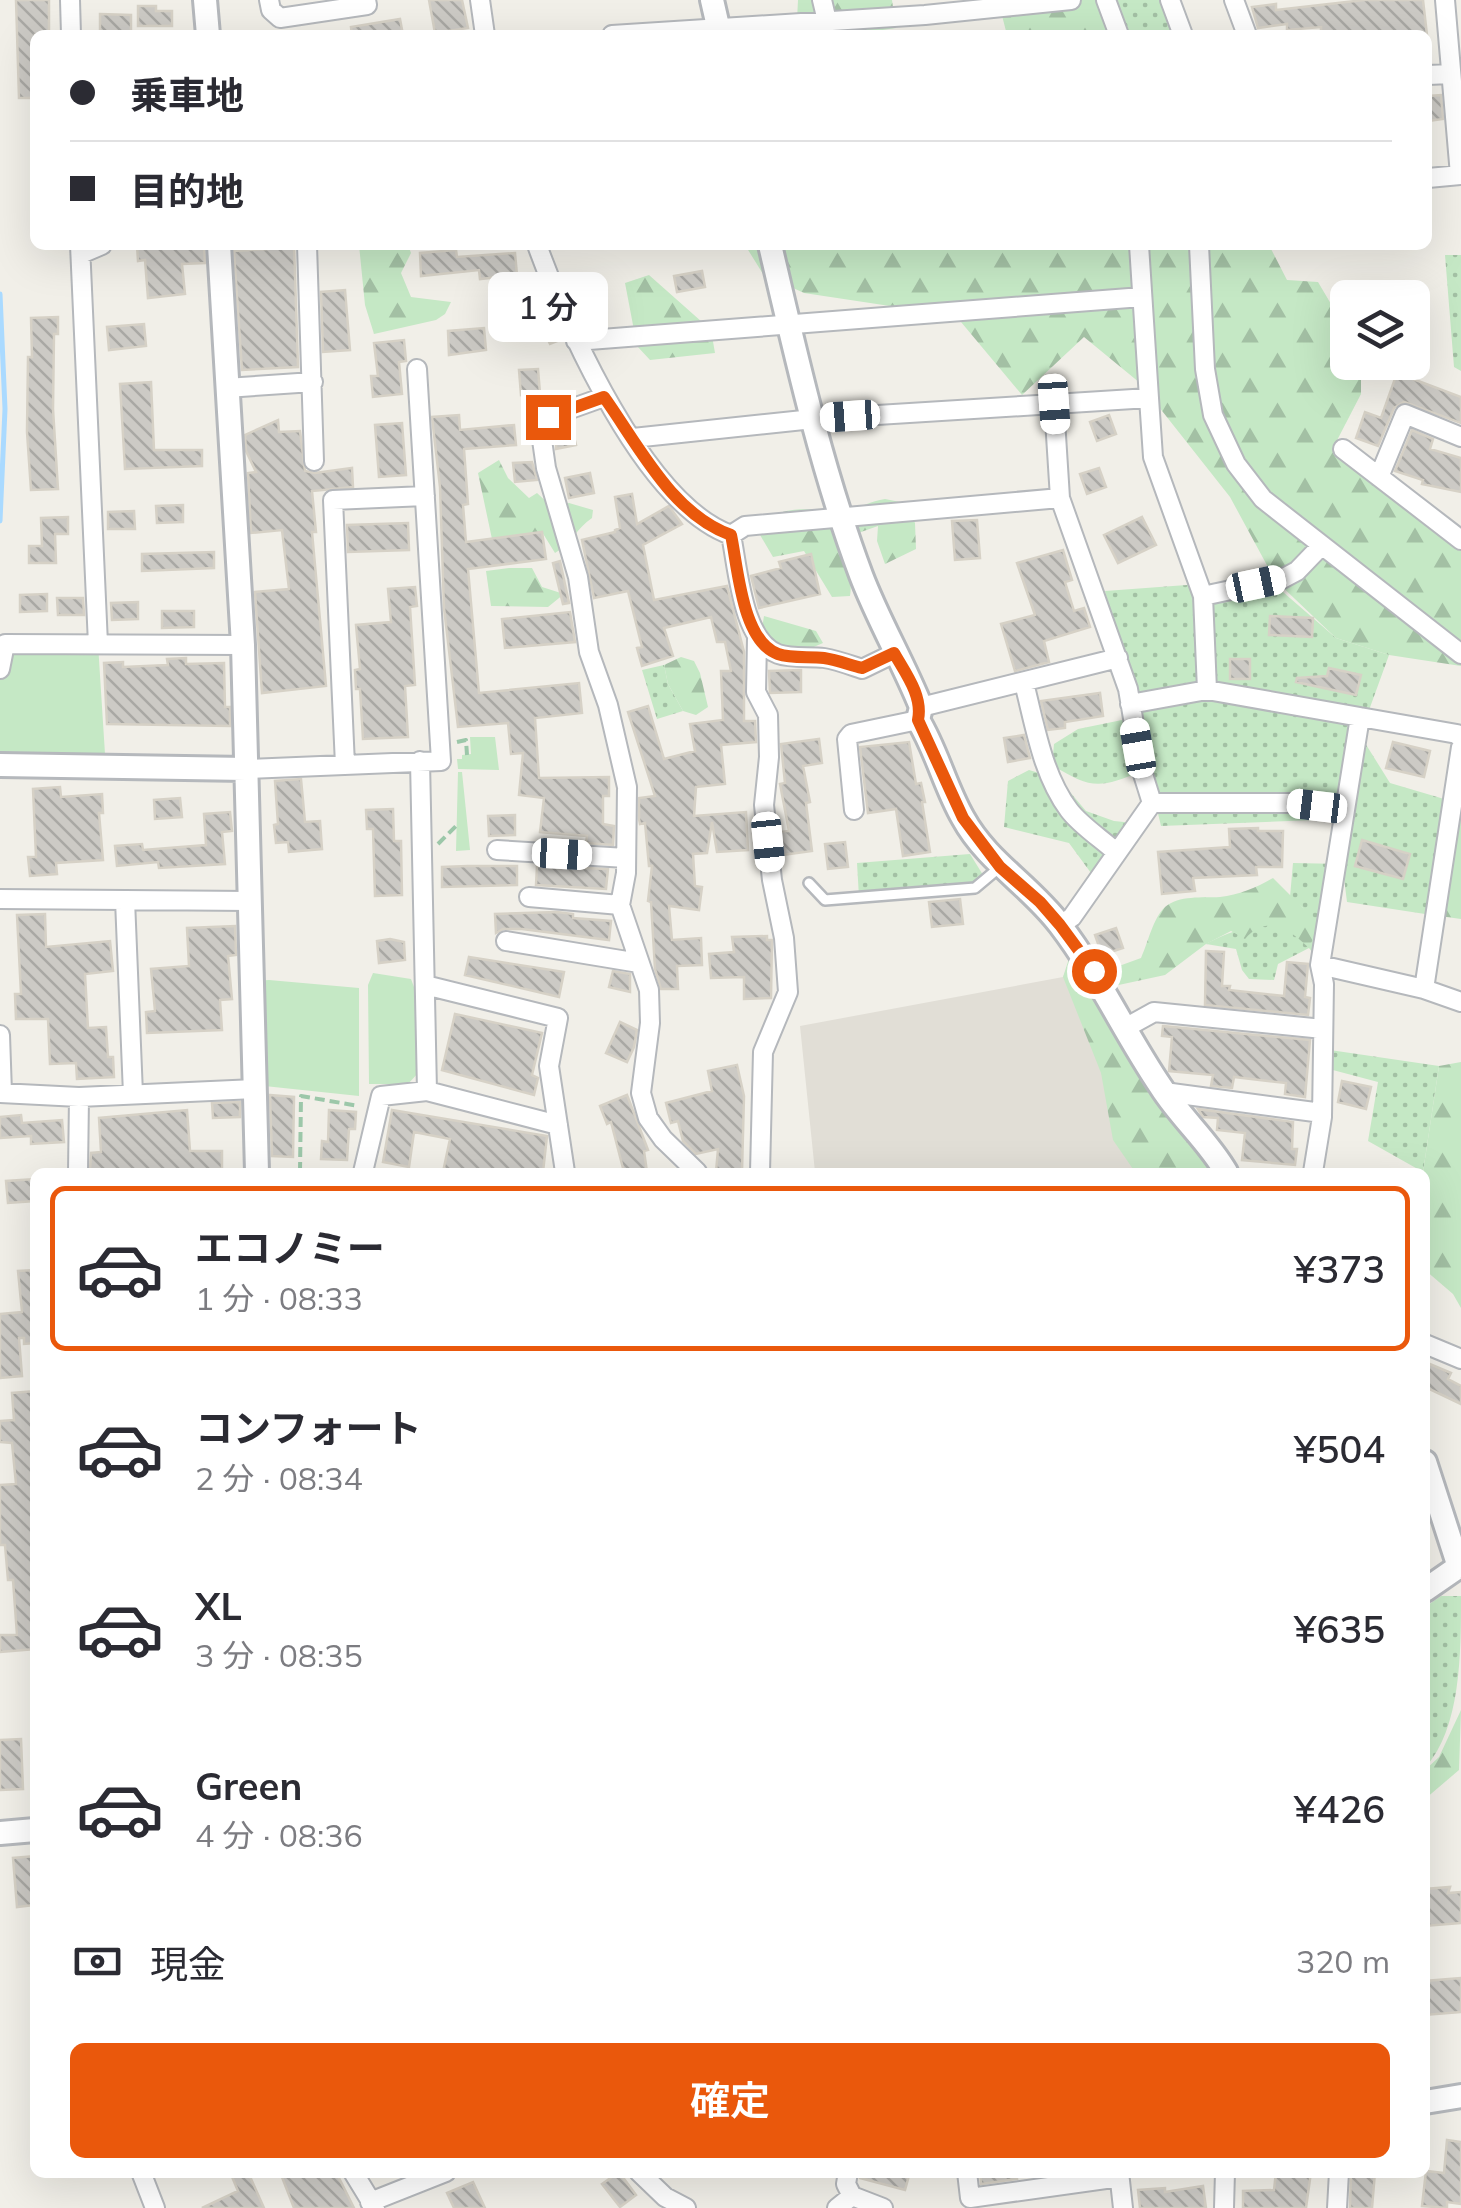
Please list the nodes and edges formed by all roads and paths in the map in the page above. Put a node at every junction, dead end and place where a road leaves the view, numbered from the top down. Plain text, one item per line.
1 (70, 0) edge
2 (206, 0) edge
3 (269, 0) edge
4 (366, 0) edge
5 (480, 0) edge
6 (712, 0) edge
7 (822, 0) edge
8 (1071, 0) edge
9 (1106, 0) edge
10 (1170, 0) edge
11 (1234, 0) edge
12 (1445, 0) edge
13 (827, 21) junction
14 (71, 30) edge
15 (208, 30) edge
16 (484, 30) edge
17 (719, 30) edge
18 (730, 30) edge
19 (1117, 30) edge
20 (1180, 30) edge
21 (1245, 30) edge
22 (1451, 74) junction
23 (1432, 75) edge
24 (1461, 175) edge
25 (1432, 178) edge
26 (81, 250) edge
27 (219, 250) edge
28 (306, 250) edge
29 (543, 250) edge
30 (771, 250) edge
31 (1139, 250) edge
32 (1199, 250) edge
33 (1142, 297) junction
34 (790, 322) junction
35 (576, 341) junction
36 (417, 369) dead end
37 (313, 382) junction
38 (226, 388) junction
39 (604, 397) junction
40 (1149, 398) junction
41 (1054, 404) junction
42 (814, 419) junction
43 (1461, 437) edge
44 (633, 438) junction
45 (1344, 449) dead end
46 (314, 461) dead end
47 (1379, 477) junction
48 (425, 496) junction
49 (1060, 498) junction
50 (842, 519) junction
51 (731, 535) junction
52 (1461, 540) edge
53 (1322, 545) junction
54 (1204, 596) junction
55 (757, 639) junction
56 (98, 644) junction
57 (243, 644) junction
58 (894, 653) junction
59 (1461, 654) edge
60 (1118, 658) junction
61 (0, 669) edge
62 (1024, 682) junction
63 (1208, 690) junction
64 (1130, 704) junction
65 (920, 714) junction
66 (1360, 717) junction
67 (1461, 739) edge
68 (1461, 748) edge
69 (420, 762) junction
70 (0, 765) edge
71 (344, 765) junction
72 (246, 769) junction
73 (1152, 803) junction
74 (854, 810) dead end
75 (1345, 810) junction
76 (498, 850) dead end
77 (1118, 852) junction
78 (626, 858) junction
79 (1000, 867) junction
80 (809, 882) dead end
81 (530, 898) dead end
82 (0, 899) edge
83 (125, 900) junction
84 (250, 901) junction
85 (620, 905) junction
86 (1060, 925) junction
87 (506, 940) dead end
88 (639, 963) junction
89 (1320, 966) junction
90 (425, 984) junction
91 (1424, 989) junction
92 (1461, 1002) edge
93 (1125, 1028) junction
94 (1323, 1029) junction
95 (0, 1035) edge
96 (255, 1089) junction
97 (427, 1091) junction
98 (1164, 1092) junction
99 (1, 1093) edge
100 (133, 1094) junction
101 (79, 1097) junction
102 (378, 1110) junction
103 (1322, 1113) junction
104 (558, 1125) junction
105 (78, 1168) edge
106 (257, 1168) edge
107 (300, 1168) edge
108 (365, 1168) edge
109 (564, 1168) edge
110 (693, 1168) edge
111 (760, 1168) edge
112 (1224, 1168) edge
113 (1314, 1168) edge
114 (1430, 1346) edge
115 (1461, 1358) edge
116 (1430, 1477) edge
117 (1460, 1566) edge
118 (1430, 1587) edge
119 (30, 1830) edge
120 (0, 1833) edge
121 (1461, 2096) edge
122 (1430, 2101) edge
123 (142, 2178) edge
124 (356, 2178) edge
125 (433, 2178) edge
126 (646, 2178) edge
127 (968, 2178) edge
128 (1100, 2178) edge
129 (1120, 2178) edge
130 (1225, 2178) edge
131 (1339, 2178) edge
132 (845, 2202) edge
133 (372, 2205) edge
134 (154, 2208) edge
135 (686, 2208) edge
136 (884, 2208) edge
137 (1124, 2208) edge
138 (1224, 2208) edge
139 (1337, 2208) edge

1 - 14 street
2 - 15 street
3 - 4 street
5 - 16 street
6 - 17 street
7 - 13 street
8 - 13 street
9 - 19 street
10 - 20 street
11 - 21 street
12 - 22 street
13 - 18 street
22 - 23 street
22 - 24 street
24 - 25 street
26 - 56 street
27 - 38 street
28 - 37 street
29 - 35 street
30 - 34 street
31 - 33 street
32 - 53 street
33 - 34 street
33 - 40 street
34 - 35 street
34 - 42 street
35 - 39 street
36 - 48 street
37 - 38 street
37 - 46 street
38 - 57 street
39 - 44 street
39 - 78 street
40 - 41 street
40 - 54 street
41 - 42 street
41 - 49 street
42 - 44 street
42 - 50 street
43 - 47 street
44 - 51 street
45 - 47 street
47 - 52 street
48 - 69 street
48 - 71 street
49 - 50 street
49 - 60 street
50 - 51 street
50 - 58 street
51 - 55 street
53 - 54 street
53 - 59 street
54 - 63 street
55 - 58 street
55 - 111 street
56 - 57 street
56 - 61 street
57 - 72 street
58 - 65 street
60 - 62 street
60 - 64 street
62 - 65 street
62 - 77 street
63 - 64 street
63 - 66 street
64 - 73 street
65 - 74 street
65 - 79 street
66 - 67 street
66 - 75 street
68 - 91 street
69 - 71 street
69 - 90 street
70 - 72 street
71 - 72 street
72 - 84 street
73 - 75 street
73 - 77 street
75 - 89 street
76 - 78 street
77 - 86 street
78 - 85 street
79 - 80 lane
79 - 86 street
81 - 85 street
82 - 83 street
83 - 84 street
83 - 100 street
84 - 96 street
85 - 88 street
86 - 93 street
87 - 88 street
88 - 110 street
89 - 91 street
89 - 94 street
90 - 97 street
90 - 104 street
91 - 92 street
93 - 94 street
93 - 98 street
94 - 103 street
95 - 99 street
96 - 100 street
96 - 106 street
97 - 102 street
97 - 104 street
98 - 103 street
98 - 112 street
99 - 101 street
100 - 101 street
101 - 105 street
102 - 107 path
102 - 108 street
103 - 113 street
104 - 109 street
114 - 115 street
116 - 117 street
117 - 118 street
119 - 120 street
121 - 122 street
123 - 134 street
124 - 133 street
125 - 133 street
126 - 135 street
127 - 128 street
129 - 137 street
130 - 138 street
131 - 139 street
132 - 136 street

